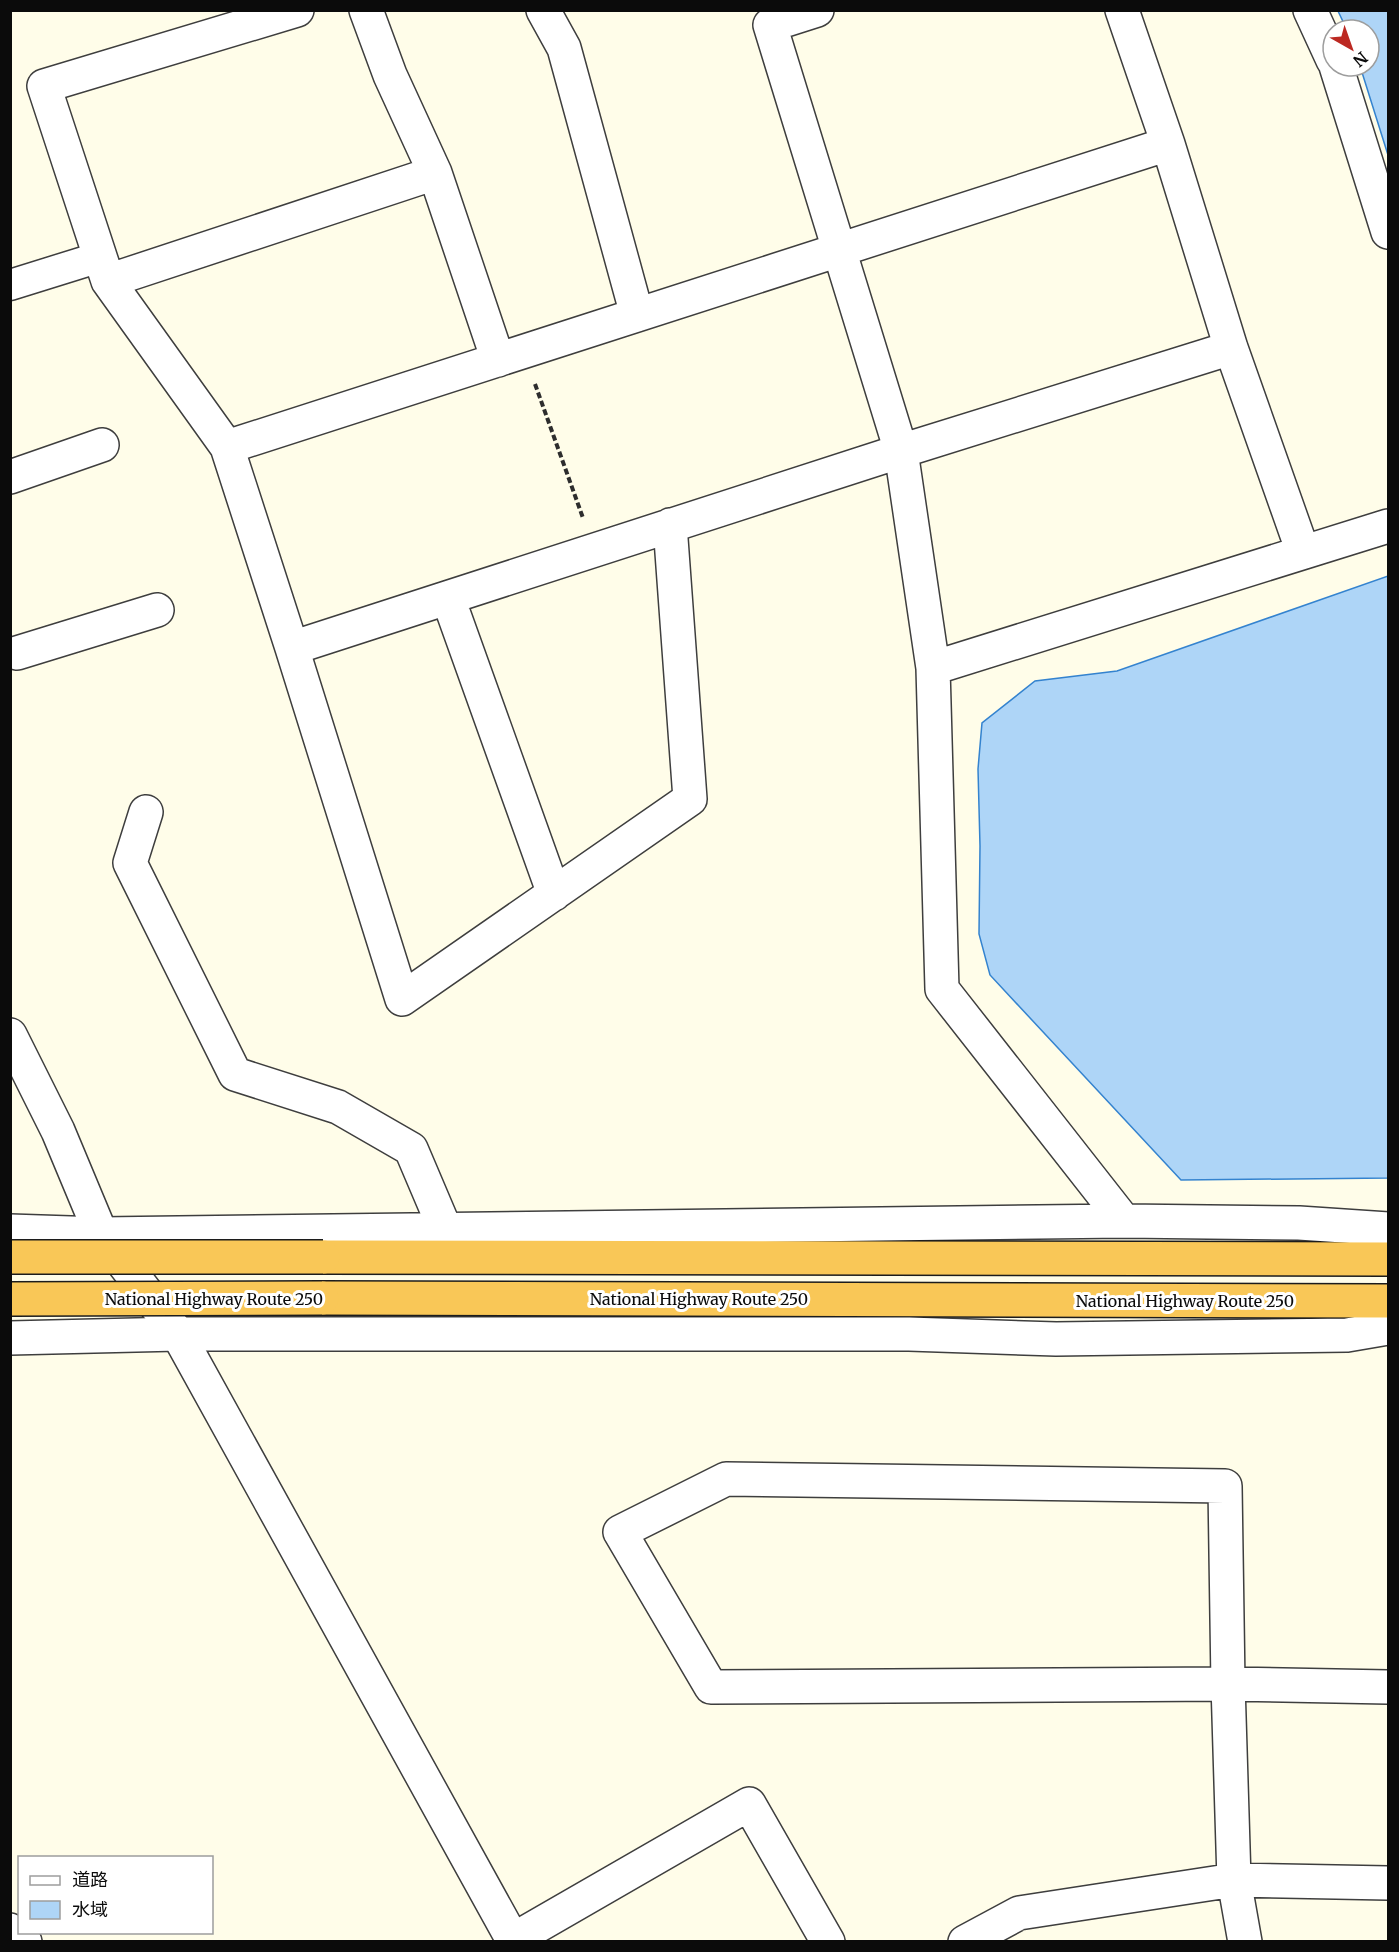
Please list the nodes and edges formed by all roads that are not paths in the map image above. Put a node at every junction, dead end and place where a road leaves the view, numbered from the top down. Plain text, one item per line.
1 (297, 10) edge
2 (366, 10) edge
3 (543, 10) edge
4 (817, 10) edge
5 (1122, 10) edge
6 (1310, 10) edge
7 (1321, 34) edge
8 (1340, 78) edge
9 (1168, 144) junction
10 (435, 173) junction
11 (1389, 232) edge
12 (839, 250) junction
13 (104, 269) junction
14 (10, 285) edge
15 (637, 315) junction
16 (1231, 348) junction
17 (511, 356) junction
18 (102, 445) dead end
19 (226, 447) junction
20 (901, 451) junction
21 (10, 477) edge
22 (670, 525) junction
23 (1389, 526) edge
24 (1303, 552) junction
25 (448, 598) junction
26 (157, 610) dead end
27 (13, 647) edge
28 (292, 648) junction
29 (933, 668) junction
30 (146, 812) dead end
31 (554, 894) junction
32 (10, 1035) edge
33 (1125, 1221) junction
34 (445, 1229) junction
35 (1389, 1229) edge
36 (10, 1231) edge
37 (101, 1234) junction
38 (10, 1257) edge
39 (1389, 1259) edge
40 (10, 1299) edge
41 (1389, 1301) edge
42 (1389, 1328) edge
43 (178, 1334) junction
44 (10, 1338) edge
45 (1228, 1684) junction
46 (1389, 1687) edge
47 (1234, 1880) junction
48 (1389, 1883) edge
49 (10, 1930) edge
50 (513, 1940) edge
51 (25, 1941) edge
52 (828, 1941) edge
53 (965, 1941) edge
54 (1245, 1941) edge

1 - 13 street
2 - 10 street
3 - 15 street
4 - 12 street
5 - 9 street
6 - 7 street
8 - 11 street
9 - 12 street
9 - 16 street
10 - 13 street
10 - 17 street
12 - 15 street
12 - 20 street
13 - 14 street
13 - 19 street
15 - 17 street
16 - 20 street
16 - 24 street
17 - 19 street
18 - 21 street
19 - 28 street
20 - 22 street
20 - 29 street
22 - 25 street
22 - 31 street
23 - 24 street
24 - 29 street
25 - 28 street
25 - 31 street
26 - 27 street
28 - 31 street
29 - 33 street
30 - 34 street
32 - 37 street
33 - 34 street
33 - 35 street
34 - 37 street
36 - 37 street
37 - 43 street
38 - 39 highway, bridge
40 - 41 highway, National Highway Route 250, bridge
42 - 43 street
43 - 44 street
43 - 50 street
45 - 45 street
45 - 46 street
45 - 47 street
47 - 48 street
47 - 53 street
47 - 54 street
49 - 51 street
50 - 52 street

